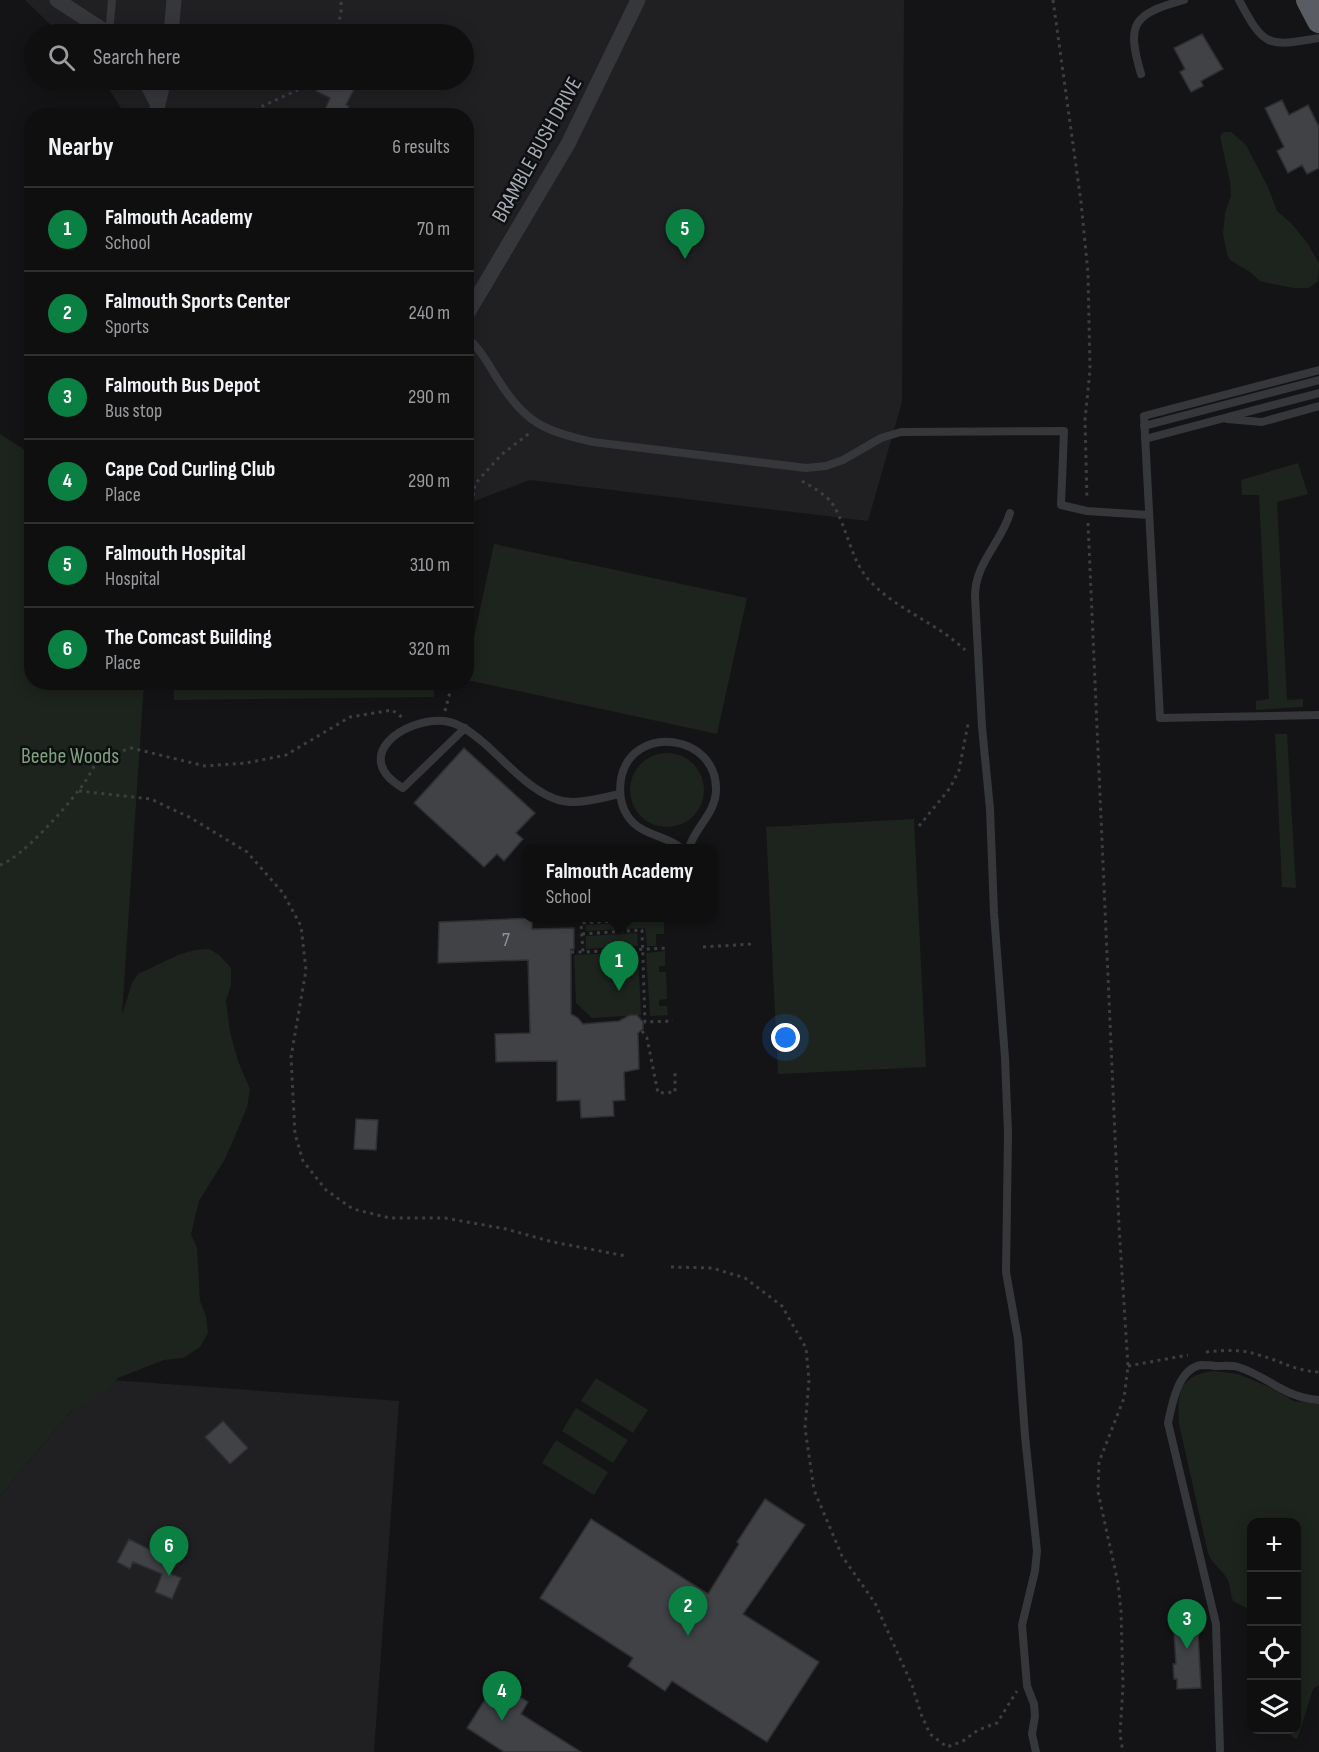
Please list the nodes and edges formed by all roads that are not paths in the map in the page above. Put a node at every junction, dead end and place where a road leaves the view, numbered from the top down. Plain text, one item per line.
1 (57, 0) edge
2 (112, 0) edge
3 (174, 0) edge
4 (638, 0) edge
5 (1184, 0) edge
6 (1239, 0) edge
7 (1308, 0) edge
8 (1319, 21) edge
9 (94, 24) edge
10 (110, 24) edge
11 (172, 24) edge
12 (1319, 38) edge
13 (1141, 74) dead end
14 (149, 90) edge
15 (162, 90) edge
16 (156, 108) edge
17 (157, 108) edge
18 (474, 303) edge
19 (474, 346) edge
20 (1319, 370) edge
21 (1319, 380) edge
22 (1319, 393) edge
23 (1319, 406) edge
24 (1222, 419) junction
25 (1144, 426) junction
26 (1145, 439) junction
27 (1010, 513) dead end
28 (1149, 515) junction
29 (1319, 715) edge
30 (465, 728) junction
31 (620, 794) junction
32 (673, 844) edge
33 (691, 844) edge
34 (1319, 1400) edge
35 (1220, 1750) dead end
36 (1036, 1752) edge

1 - 9 street
2 - 10 lane
3 - 11 street
4 - 18 street, BRAMBLE BUSH DRIVE
5 - 13 lane
6 - 12 lane
7 - 8 highway
14 - 16 street
15 - 17 street
19 - 28 lane
20 - 25 lane
21 - 25 lane
22 - 24 lane
23 - 24 lane
24 - 26 lane
25 - 26 lane
26 - 28 lane
27 - 36 lane
28 - 29 lane
30 - 30 lane
30 - 31 lane
31 - 32 lane
31 - 33 lane
34 - 35 lane

